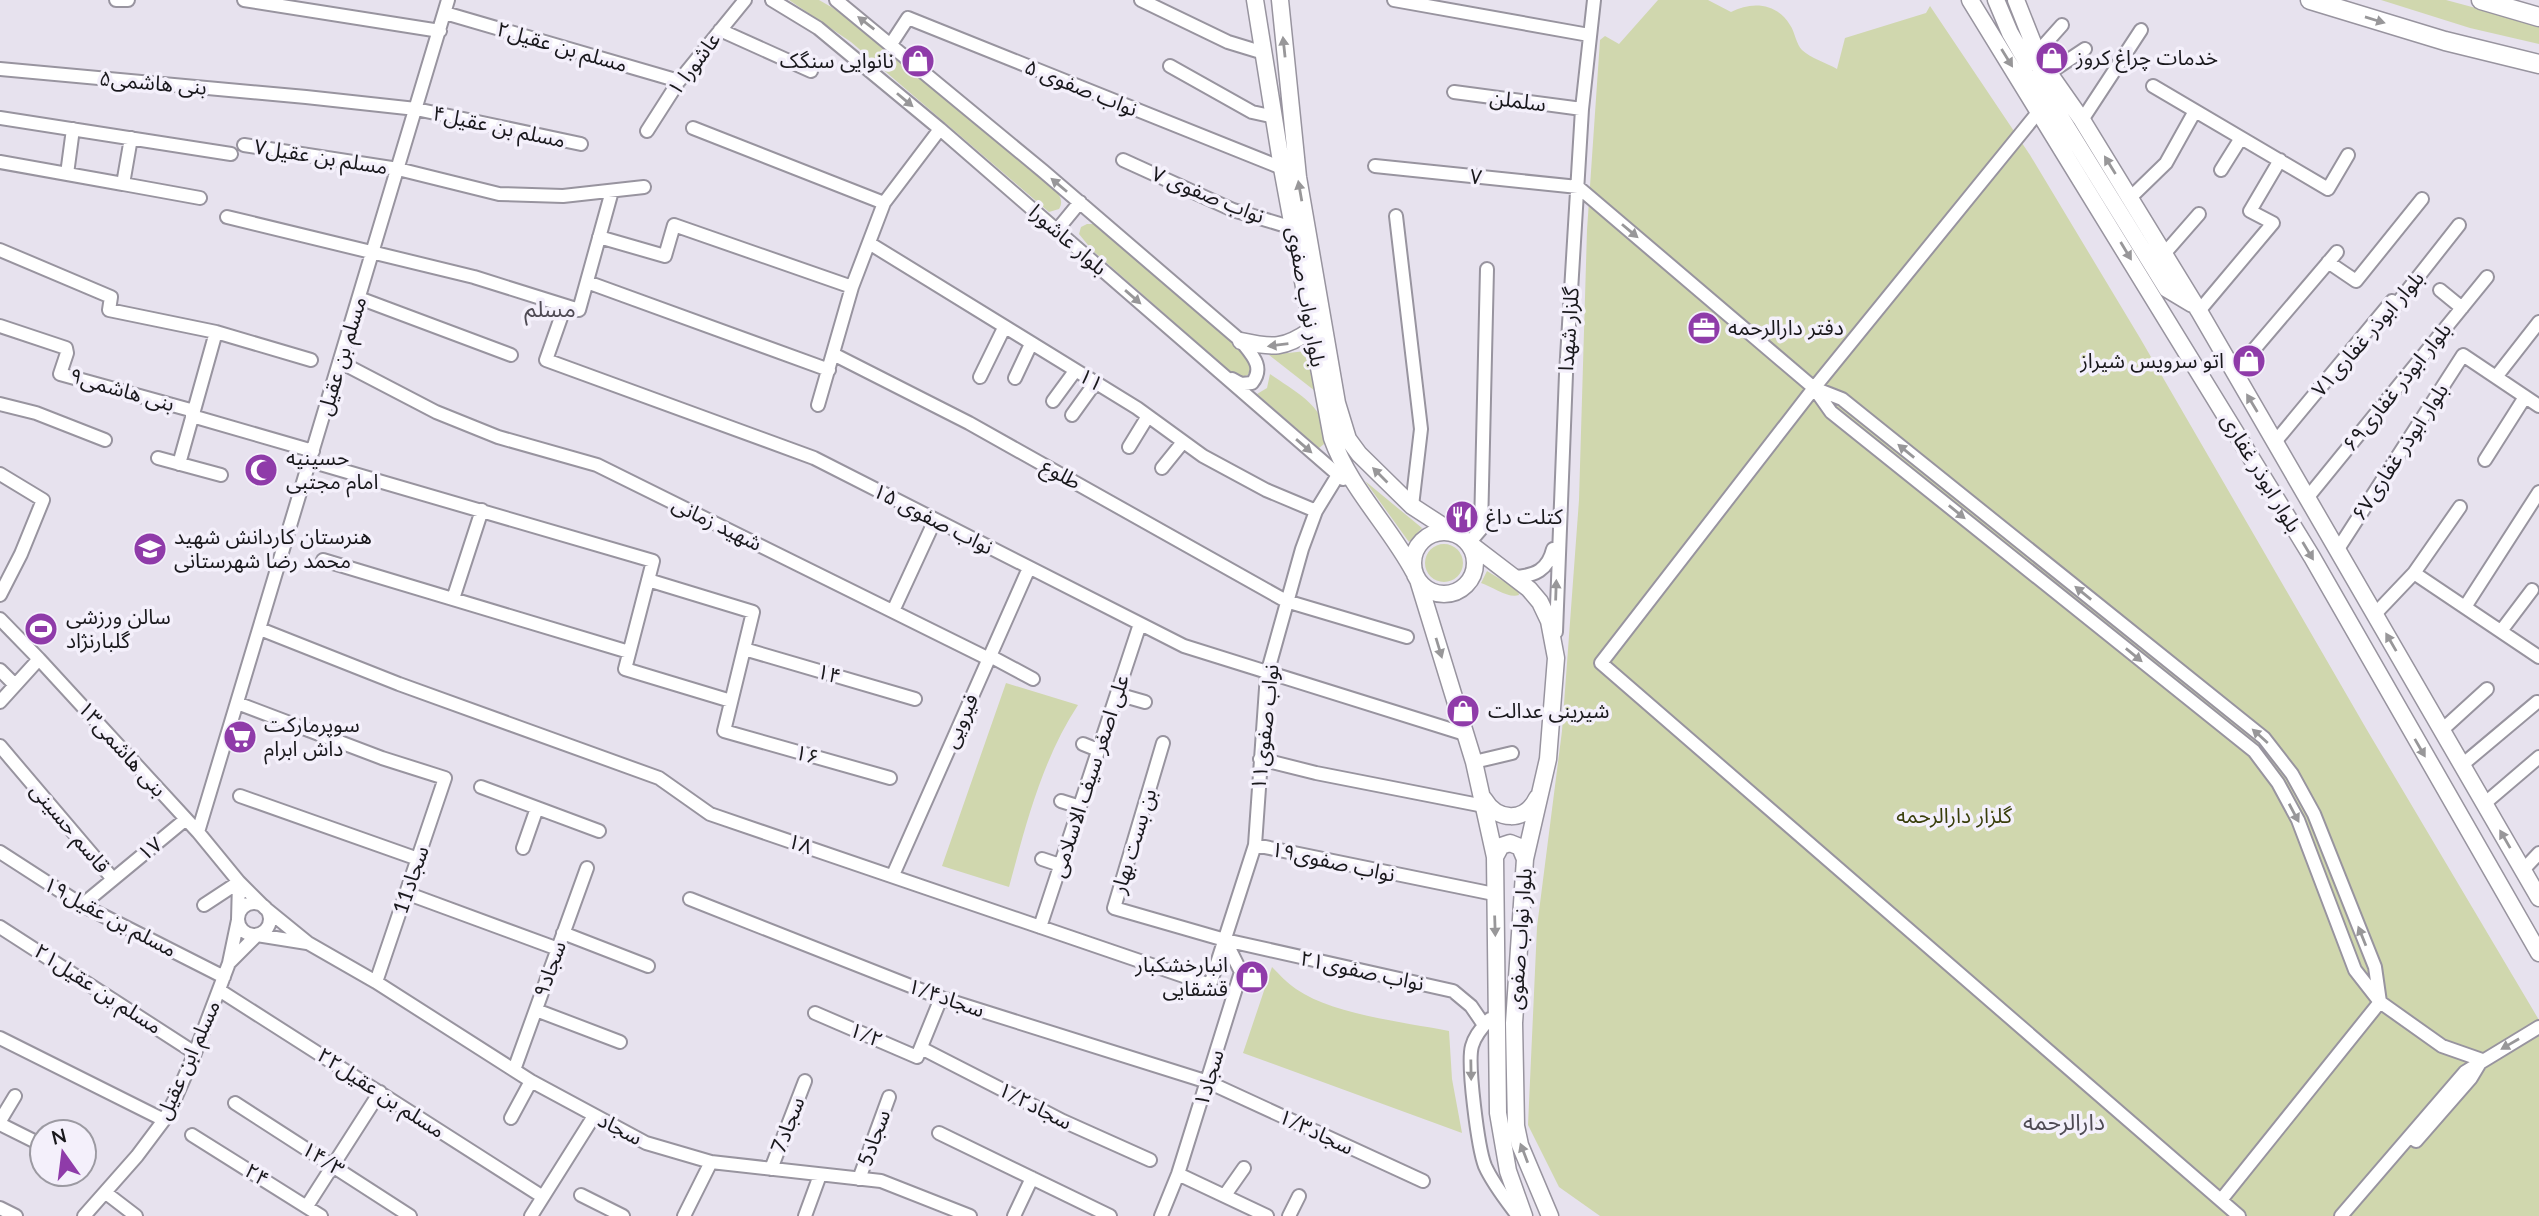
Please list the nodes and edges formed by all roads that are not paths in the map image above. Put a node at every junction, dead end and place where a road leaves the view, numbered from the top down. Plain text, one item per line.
1 (116, 0) edge
2 (128, 0) edge
3 (244, 0) edge
4 (745, 0) edge
5 (772, 0) edge
6 (836, 0) edge
7 (1141, 0) edge
8 (1255, 0) edge
9 (1280, 0) edge
10 (1394, 0) edge
11 (1594, 0) edge
12 (1970, 0) edge
13 (1996, 0) edge
14 (2016, 0) edge
15 (2310, 0) edge
16 (2481, 0) edge
17 (447, 6) edge
18 (2537, 13) edge
19 (2063, 25) dead end
20 (720, 30) junction
21 (2141, 30) dead end
22 (440, 31) junction
23 (1589, 34) junction
24 (891, 44) junction
25 (2085, 49) dead end
26 (1264, 53) junction
27 (2037, 53) junction
28 (2539, 64) edge
29 (1170, 66) dead end
30 (0, 69) edge
31 (811, 71) dead end
32 (2049, 73) junction
33 (679, 81) junction
34 (2153, 86) dead end
35 (1454, 93) dead end
36 (1289, 95) junction
37 (1271, 97) junction
38 (416, 109) junction
39 (1582, 109) junction
40 (2039, 110) junction
41 (2196, 111) junction
42 (1275, 117) junction
43 (0, 118) edge
44 (2082, 120) junction
45 (693, 128) dead end
46 (73, 129) junction
47 (940, 129) junction
48 (647, 131) dead end
49 (131, 138) junction
50 (2241, 138) junction
51 (581, 144) dead end
52 (244, 145) dead end
53 (231, 154) dead end
54 (2348, 155) dead end
55 (1123, 160) dead end
56 (2280, 160) junction
57 (0, 162) edge
58 (1375, 166) dead end
59 (1282, 168) junction
60 (398, 169) junction
61 (2221, 170) dead end
62 (66, 174) junction
63 (123, 184) junction
64 (644, 187) dead end
65 (1578, 187) junction
66 (612, 191) junction
67 (200, 198) dead end
68 (2130, 198) junction
69 (2422, 199) dead end
70 (884, 202) junction
71 (1080, 202) junction
72 (2199, 214) dead end
73 (1396, 216) dead end
74 (227, 217) dead end
75 (2459, 225) dead end
76 (1293, 228) junction
77 (1057, 230) junction
78 (599, 237) junction
79 (869, 243) junction
80 (0, 250) edge
81 (374, 251) junction
82 (2337, 252) dead end
83 (2164, 254) junction
84 (2328, 262) junction
85 (1487, 269) dead end
86 (2487, 277) dead end
87 (587, 282) junction
88 (852, 287) junction
89 (2440, 290) dead end
90 (359, 298) junction
91 (565, 306) junction
92 (2197, 308) junction
93 (2462, 308) junction
94 (2539, 322) edge
95 (0, 326) edge
96 (1004, 328) junction
97 (1311, 330) junction
98 (216, 332) junction
99 (1241, 341) junction
100 (1031, 344) junction
101 (833, 354) junction
102 (511, 355) dead end
103 (311, 360) dead end
104 (340, 362) junction
105 (829, 370) junction
106 (1075, 371) junction
107 (1219, 372) junction
108 (2234, 373) junction
109 (979, 377) dead end
110 (2496, 377) junction
111 (1015, 378) dead end
112 (1095, 383) junction
113 (1814, 387) junction
114 (2525, 397) junction
115 (1054, 401) dead end
116 (0, 404) edge
117 (818, 405) dead end
118 (2539, 406) edge
119 (193, 413) junction
120 (1072, 415) dead end
121 (1148, 416) junction
122 (105, 440) dead end
123 (1183, 442) junction
124 (2275, 443) junction
125 (1129, 447) dead end
126 (312, 456) junction
127 (158, 458) dead end
128 (2485, 460) dead end
129 (179, 464) junction
130 (1163, 468) dead end
131 (0, 474) edge
132 (221, 475) dead end
133 (1338, 475) junction
134 (1561, 486) junction
135 (1356, 487) junction
136 (2539, 492) edge
137 (2308, 497) junction
138 (1412, 506) junction
139 (2460, 507) dead end
140 (482, 510) junction
141 (1316, 511) junction
142 (935, 520) junction
143 (1452, 532) junction
144 (1469, 543) junction
145 (2338, 549) junction
146 (323, 560) dead end
147 (1029, 568) junction
148 (2414, 573) junction
149 (1416, 577) junction
150 (1514, 577) junction
151 (648, 580) junction
152 (2532, 590) dead end
153 (0, 595) edge
154 (453, 599) junction
155 (1286, 601) junction
156 (2465, 607) junction
157 (893, 611) junction
158 (2375, 614) junction
159 (0, 619) edge
160 (1140, 624) junction
161 (260, 629) junction
162 (2501, 631) junction
163 (1407, 637) dead end
164 (744, 649) junction
165 (629, 652) junction
166 (989, 657) junction
167 (2539, 657) edge
168 (1556, 658) junction
169 (39, 659) junction
170 (0, 670) edge
171 (1267, 674) junction
172 (1033, 678) dead end
173 (15, 685) junction
174 (2487, 689) dead end
175 (1117, 694) junction
176 (915, 699) dead end
177 (731, 701) junction
178 (0, 702) edge
179 (1145, 702) dead end
180 (2537, 702) dead end
181 (237, 703) junction
182 (2442, 730) junction
183 (1465, 734) junction
184 (1163, 743) dead end
185 (1083, 744) dead end
186 (0, 746) edge
187 (1098, 750) junction
188 (1513, 753) dead end
189 (2539, 757) edge
190 (1260, 759) junction
191 (1548, 759) junction
192 (1474, 762) junction
193 (2462, 765) junction
194 (890, 778) dead end
195 (2438, 780) junction
196 (481, 787) dead end
197 (240, 796) dead end
198 (1483, 800) junction
199 (1061, 801) dead end
200 (2484, 804) junction
201 (1080, 807) junction
202 (537, 808) junction
203 (186, 819) junction
204 (599, 831) dead end
205 (198, 832) junction
206 (1255, 845) junction
207 (523, 848) dead end
208 (0, 852) edge
209 (2539, 853) edge
210 (1495, 857) junction
211 (418, 859) junction
212 (1042, 859) dead end
213 (1525, 859) junction
214 (1060, 865) junction
215 (587, 868) dead end
216 (2523, 870) junction
217 (893, 875) junction
218 (113, 879) junction
219 (239, 882) junction
220 (406, 893) junction
221 (1494, 894) junction
222 (2539, 898) edge
223 (690, 899) dead end
224 (82, 905) junction
225 (204, 905) dead end
226 (265, 908) junction
227 (237, 920) junction
228 (0, 927) edge
229 (1040, 928) junction
230 (563, 933) junction
231 (257, 935) junction
232 (1225, 940) junction
233 (308, 943) junction
234 (558, 949) junction
235 (2539, 953) edge
236 (229, 963) junction
237 (648, 966) dead end
238 (376, 982) junction
239 (221, 983) junction
240 (1210, 985) joint
241 (941, 998) junction
242 (2381, 1002) junction
243 (536, 1010) junction
244 (1497, 1010) junction
245 (815, 1013) dead end
246 (1484, 1025) junction
247 (2539, 1027) edge
248 (0, 1038) edge
249 (620, 1042) dead end
250 (195, 1052) junction
251 (919, 1053) junction
252 (2482, 1060) junction
253 (514, 1070) junction
254 (531, 1081) junction
255 (805, 1082) dead end
256 (1208, 1082) junction
257 (380, 1092) junction
258 (15, 1096) dead end
259 (889, 1097) dead end
260 (235, 1103) dead end
261 (594, 1116) junction
262 (511, 1118) dead end
263 (164, 1120) junction
264 (0, 1122) edge
265 (939, 1133) dead end
266 (192, 1135) dead end
267 (28, 1137) edge
268 (1150, 1160) dead end
269 (711, 1162) junction
270 (333, 1165) junction
271 (1244, 1168) dead end
272 (771, 1169) junction
273 (1178, 1174) junction
274 (820, 1175) junction
275 (1032, 1178) junction
276 (859, 1179) junction
277 (1423, 1181) dead end
278 (106, 1193) junction
279 (581, 1195) dead end
280 (1225, 1195) junction
281 (1299, 1196) dead end
282 (543, 1197) junction
283 (2221, 1200) junction
284 (307, 1206) junction
285 (0, 1208) edge
286 (687, 1215) edge
287 (16, 1216) edge
288 (84, 1216) edge
289 (136, 1216) edge
290 (321, 1216) edge
291 (410, 1216) edge
292 (531, 1216) edge
293 (623, 1216) edge
294 (806, 1216) edge
295 (970, 1216) edge
296 (1014, 1216) edge
297 (1110, 1216) edge
298 (1161, 1216) edge
299 (1267, 1216) edge
300 (1289, 1216) edge
301 (1521, 1216) edge
302 (1550, 1216) edge
303 (2239, 1216) edge
304 (2341, 1216) edge
305 (2351, 1216) edge

1 - 2 street
3 - 22 street
4 - 20 street, عاشورا ۱
5 -> 47 street, بلوار عاشورا
24 -> 6 street, بلوار عاشورا
7 - 26 street
8 - 26 main road, بلوار نواب صفوی
36 -> 9 main road, بلوار نواب صفوی
10 - 23 street
11 - 23 street, گلزار شهدا
12 -> 40 main road, بلوار ابوذر غفاری
13 - 92 main road
14 - 27 main road, بلوار ابوذر غفاری
15 -> 28 highway
16 - 18 highway
17 - 22 street, مسلم بن عقیل
17 - 33 street, مسلم بن عقیل۲
19 - 27 street
20 - 31 street
20 - 33 street, عاشورا ۱
21 - 44 street
22 - 38 street, مسلم بن عقیل
23 - 39 street, گلزار شهدا
24 - 59 street, نواب صفوی ۵
71 -> 24 street, بلوار عاشورا
25 - 32 street
26 - 37 main road, بلوار نواب صفوی
27 - 32 main road, بلوار ابوذر غفاری
29 - 42 street
30 - 38 street, بنی هاشمی۵
32 - 44 main road, بلوار ابوذر غفاری
33 - 48 street, عاشورا ۱
34 - 41 street
35 - 39 street, سلملن
36 - 37 main road
138 -> 36 main road, بلوار نواب صفوی
37 - 42 main road, بلوار نواب صفوی
38 - 51 street, مسلم بن عقیل۴
38 - 60 street, مسلم بن عقیل
39 - 65 street, گلزار شهدا
40 - 113 street
40 -> 195 main road, بلوار ابوذر غفاری
41 - 50 street
41 - 68 street
42 - 59 main road, بلوار نواب صفوی
43 - 46 street
68 -> 44 main road, بلوار ابوذر غفاری
45 - 70 street
46 - 49 street
46 - 62 street
47 - 70 street
47 - 77 street, بلوار عاشورا
49 - 53 street
49 - 63 street
50 - 56 street
50 - 61 street
52 - 60 street, مسلم بن عقیل۷
54 - 56 street
55 - 76 street, نواب صفوی ۷
56 - 92 street
57 - 62 street
58 - 65 street, ۷
59 - 76 main road, بلوار نواب صفوی
60 - 66 street, مسلم بن عقیل۷
60 - 81 street, مسلم بن عقیل
62 - 63 street
63 - 67 street
64 - 66 street, مسلم بن عقیل۷
65 -> 113 street
65 - 134 street, گلزار شهدا
66 - 78 street
68 - 83 main road, بلوار ابوذر غفاری
69 - 84 street
70 - 79 street
71 - 77 street
71 - 99 street, بلوار عاشورا
72 - 83 street
73 - 138 street
74 - 81 street
75 - 124 street, بلوار ابوذر غفاری۷۱
76 - 97 main road, بلوار نواب صفوی
77 -> 107 street, بلوار عاشورا
78 - 87 street
78 - 88 street
79 - 88 street
79 - 96 street, ۱۱
80 - 98 street
81 - 90 street, مسلم بن عقیل
81 - 91 street
82 - 84 street
83 - 92 main road, بلوار ابوذر غفاری
84 - 108 street
85 - 144 street
86 - 93 street, بلوار ابوذر غفاری۶۹
87 - 91 street
87 - 105 street
88 - 101 street
89 - 93 street
90 - 102 street
90 - 104 street, مسلم بن عقیل
91 - 142 street, نواب صفوی ۱۵
92 - 108 main road, بلوار ابوذر غفاری
93 - 137 street, بلوار ابوذر غفاری۶۹
94 - 110 street
95 - 119 street, بنی هاشمی۹
96 - 100 street, ۱۱
96 - 109 street
97 -> 99 main road
97 - 135 main road, بلوار نواب صفوی
98 - 103 street
98 - 119 street
99 - 107 street
100 - 106 street, ۱۱
100 - 111 street
101 - 105 street
101 - 155 street, طلوع
104 - 126 street, مسلم بن عقیل
104 - 157 street, شهید زمانی
105 - 117 street
106 - 112 street, ۱۱
106 - 115 street
107 -> 133 street, بلوار عاشورا
124 -> 108 main road, بلوار ابوذر غفاری
110 - 114 street
110 - 145 street, بلوار ابوذر غفاری۶۷
112 - 120 street
112 - 121 street, ۱۱
113 -> 242 street
242 -> 113 street
113 - 283 street
114 - 118 street
114 - 128 street
116 - 122 street
119 - 126 street
119 - 129 street
121 - 123 street, ۱۱
121 - 125 street
123 - 130 street
123 - 141 street, ۱۱
124 - 137 main road, بلوار ابوذر غفاری
126 - 140 street
126 - 161 street, مسلم بن عقیل
127 - 129 street
129 - 132 street
131 - 153 street
133 - 135 street, بلوار عاشورا
133 - 141 street, ۱۱نواب صفوی
134 - 150 street
168 -> 134 street, گلزار شهدا
135 - 149 main road, بلوار نواب صفوی
136 - 156 street
137 - 145 main road, بلوار ابوذر غفاری
138 - 143 main road, بلوار نواب صفوی
139 - 148 street
140 - 151 street
140 - 154 street
141 - 155 street, ۱۱نواب صفوی
142 - 147 street, نواب صفوی ۱۵
142 - 157 street
143 - 144 main road
143 - 149 main road
144 - 149 main road
144 - 150 main road, بلوار نواب صفوی
145 - 158 main road, بلوار ابوذر غفاری
146 - 154 street
147 - 160 street, نواب صفوی ۱۵
147 - 166 street, فیرویی
148 - 156 street
148 - 158 street
149 -> 183 main road, بلوار نواب صفوی
150 - 168 main road, بلوار نواب صفوی
151 - 164 street
151 - 165 street
152 - 162 street
154 - 165 street
155 - 163 street, طلوع
155 - 171 street, ۱۱نواب صفوی
156 - 162 street
157 - 166 street, شهید زمانی
182 -> 158 main road, بلوار ابوذر غفاری
159 - 169 street, بنی هاشمی۱۳
160 - 171 street, نواب صفوی ۱۵
160 - 175 street, علی اصغر سیف الاسلامی
161 - 181 street, مسلم بن عقیل
161 - 217 street, ۱۸
162 - 167 street
164 - 176 street, ۱۴
164 - 177 street
165 - 177 street
166 - 172 street, شهید زمانی
166 - 217 street, فیرویی
168 - 191 main road, بلوار نواب صفوی
169 - 173 street
169 - 203 street, بنی هاشمی۱۳
170 - 173 street
171 - 183 street, نواب صفوی ۱۵
171 - 190 street, ۱۱نواب صفوی
173 - 178 street
174 - 182 street
175 - 179 street
175 - 187 street, علی اصغر سیف الاسلامی
177 - 194 street, ۱۶
180 - 193 street
181 - 205 street, مسلم بن عقیل
181 - 211 street, 11سجاد
182 - 193 main road, بلوار ابوذر غفاری
183 - 192 main road, بلوار نواب صفوی
184 - 232 street, بن بست بهار
185 - 187 street
186 - 218 street, قاسم حسینی
187 - 201 street, علی اصغر سیف الاسلامی
188 - 192 street
189 - 200 street
190 - 198 street
190 - 206 street, ۱۱نواب صفوی
191 - 198 main road
191 - 213 main road, بلوار نواب صفوی
192 - 198 main road, بلوار نواب صفوی
193 - 195 main road
193 - 200 main road, بلوار ابوذر غفاری
195 - 235 main road, بلوار ابوذر غفاری
196 - 202 street
197 - 211 street
198 - 210 main road, بلوار نواب صفوی
199 - 201 street
216 -> 200 main road, بلوار ابوذر غفاری
201 - 214 street, علی اصغر سیف الاسلامی
202 - 204 street
202 - 207 street
203 - 205 street, بنی هاشمی۱۳
203 - 218 street, ۱۷
205 - 219 street, بنی هاشمی۱۳
206 - 221 street, ۱۹نواب صفوی
206 - 232 street, ۱۱نواب صفوی
208 - 224 street, مسلم بن عقیل۱۹
209 - 216 street
210 - 213 main road
210 - 221 main road, بلوار نواب صفوی
211 - 220 street, 11سجاد
212 - 214 street
302 -> 213 main road, بلوار نواب صفوی
214 - 229 street, علی اصغر سیف الاسلامی
215 - 230 street, ۹سجاد
216 - 222 main road, بلوار ابوذر غفاری
217 - 229 street, ۱۸
218 - 224 street, ۱۷
219 - 225 street
219 - 226 street, بنی هاشمی۱۳
219 - 227 street
220 - 234 street
220 - 238 street, 11سجاد
221 -> 244 main road, بلوار نواب صفوی
223 - 241 street, ۱/۴سجاد
224 - 239 street, مسلم بن عقیل۱۹
226 - 227 street
226 - 231 street
226 - 233 street, بنی هاشمی۱۳
227 - 231 street
227 - 236 street
228 - 250 street, مسلم بن عقیل۲۱
229 - 240 street, ۱۸
230 - 234 street, ۹سجاد
230 - 237 street
231 - 233 street
231 - 236 street
232 - 240 street, ۱۱نواب صفوی
232 - 246 street, ۲۱نواب صفوی
232 - 256 street, ۱سجاد
233 - 238 street, سجاد
234 - 243 street, ۹سجاد
236 - 239 street, مسلم ابن عقیل
238 - 253 street, سجاد
239 - 250 street, مسلم ابن عقیل
239 - 257 street, مسلم بن عقیل۲۲
241 - 251 street
241 - 256 street, ۱/۴سجاد
242 - 252 street
242 - 283 street
243 - 249 street
243 - 253 street, ۹سجاد
244 - 246 street
244 - 301 main road, بلوار نواب صفوی
245 - 251 street, ۱/۲
246 -> 301 street
247 -> 252 street
248 - 263 street
250 - 263 street, مسلم ابن عقیل
251 - 268 street, ۱/۲سجاد
252 - 304 street
252 - 305 street
253 - 254 street, سجاد
254 - 261 street, سجاد
254 - 262 street
255 - 272 street, 7سجاد
256 - 273 street, ۱سجاد
256 - 277 street, ۱/۳سجاد
257 - 270 street
257 - 282 street, مسلم بن عقیل۲۲
258 - 264 street
259 - 276 street, 5سجاد
260 - 270 street, ۱۴/۳
261 - 269 street, سجاد
261 - 282 street
263 - 278 street, مسلم ابن عقیل
264 - 267 street
265 - 275 street
266 - 284 street, ۲۴
269 - 272 street, سجاد
269 - 286 street
270 - 284 street
270 - 291 street, ۱۴/۳
271 - 280 street
272 - 274 street, سجاد
273 - 280 street
273 - 298 street, ۱سجاد
274 - 276 street, سجاد
274 - 294 street
275 - 296 street
275 - 297 street
276 - 295 street, سجاد
278 - 288 street, مسلم ابن عقیل
278 - 289 street
279 - 293 street
280 - 299 street
281 - 300 street
282 - 292 street
283 - 303 street
284 - 290 street, ۲۴
285 - 287 street

